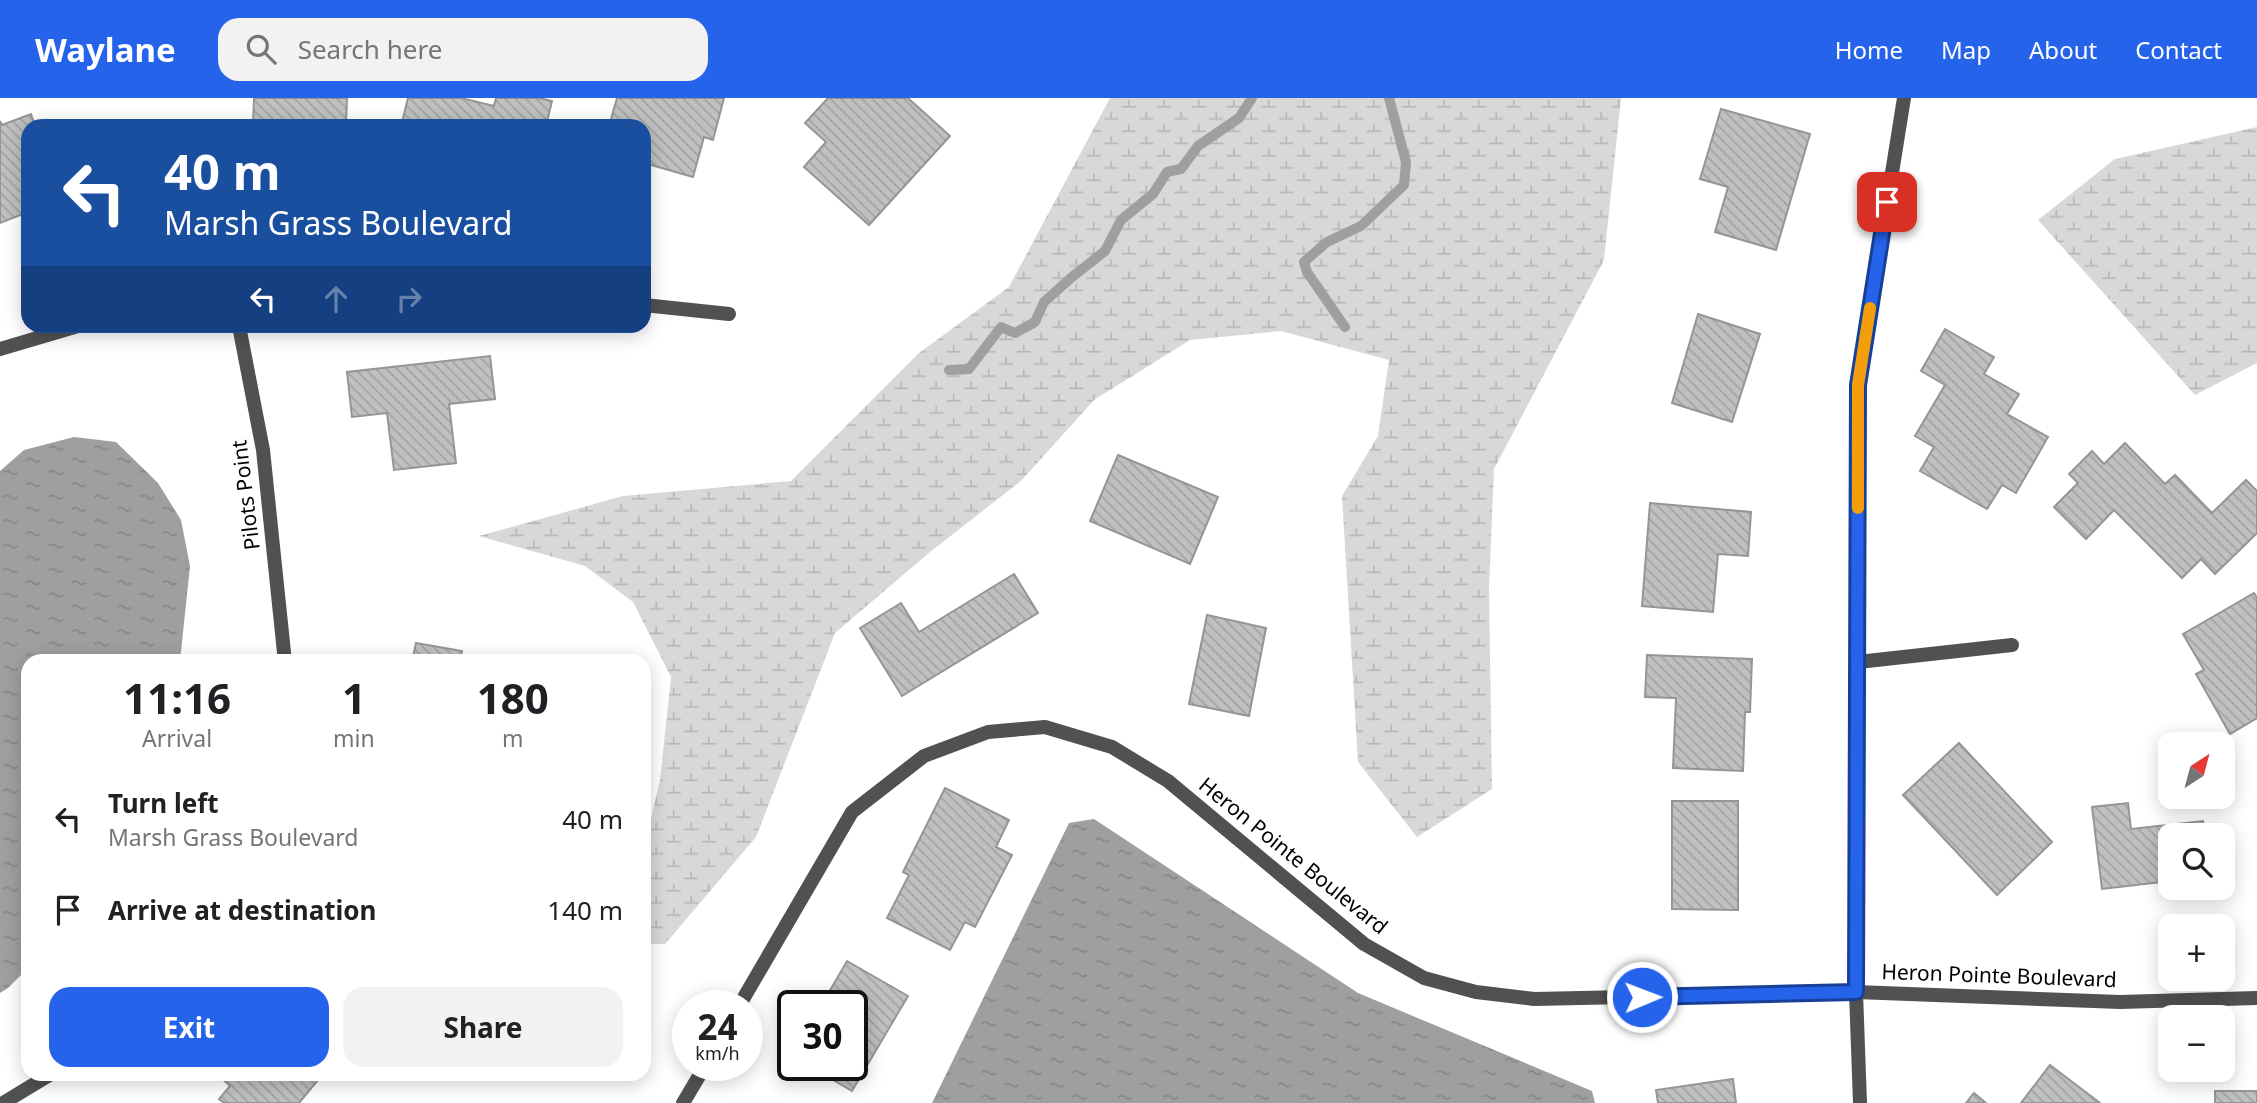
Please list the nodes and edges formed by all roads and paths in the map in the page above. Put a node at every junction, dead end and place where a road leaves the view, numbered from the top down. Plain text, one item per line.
1 (1904, 98) edge
2 (651, 306) edge
3 (729, 314) dead end
4 (54, 333) edge
5 (240, 333) edge
6 (0, 349) edge
7 (2012, 645) dead end
8 (284, 654) edge
9 (1858, 662) junction
10 (748, 990) edge
11 (1856, 992) junction
12 (2257, 998) edge
13 (39, 1081) edge
14 (696, 1081) edge
15 (3, 1103) edge
16 (683, 1103) edge
17 (1860, 1103) edge

1 - 9 street
2 - 3 street
4 - 6 street
5 - 8 street, Pilots Point
7 - 9 street
9 - 11 street
10 - 11 street, Heron Pointe Boulevard
11 - 12 street, Heron Pointe Boulevard
11 - 17 street
13 - 15 street
14 - 16 street

